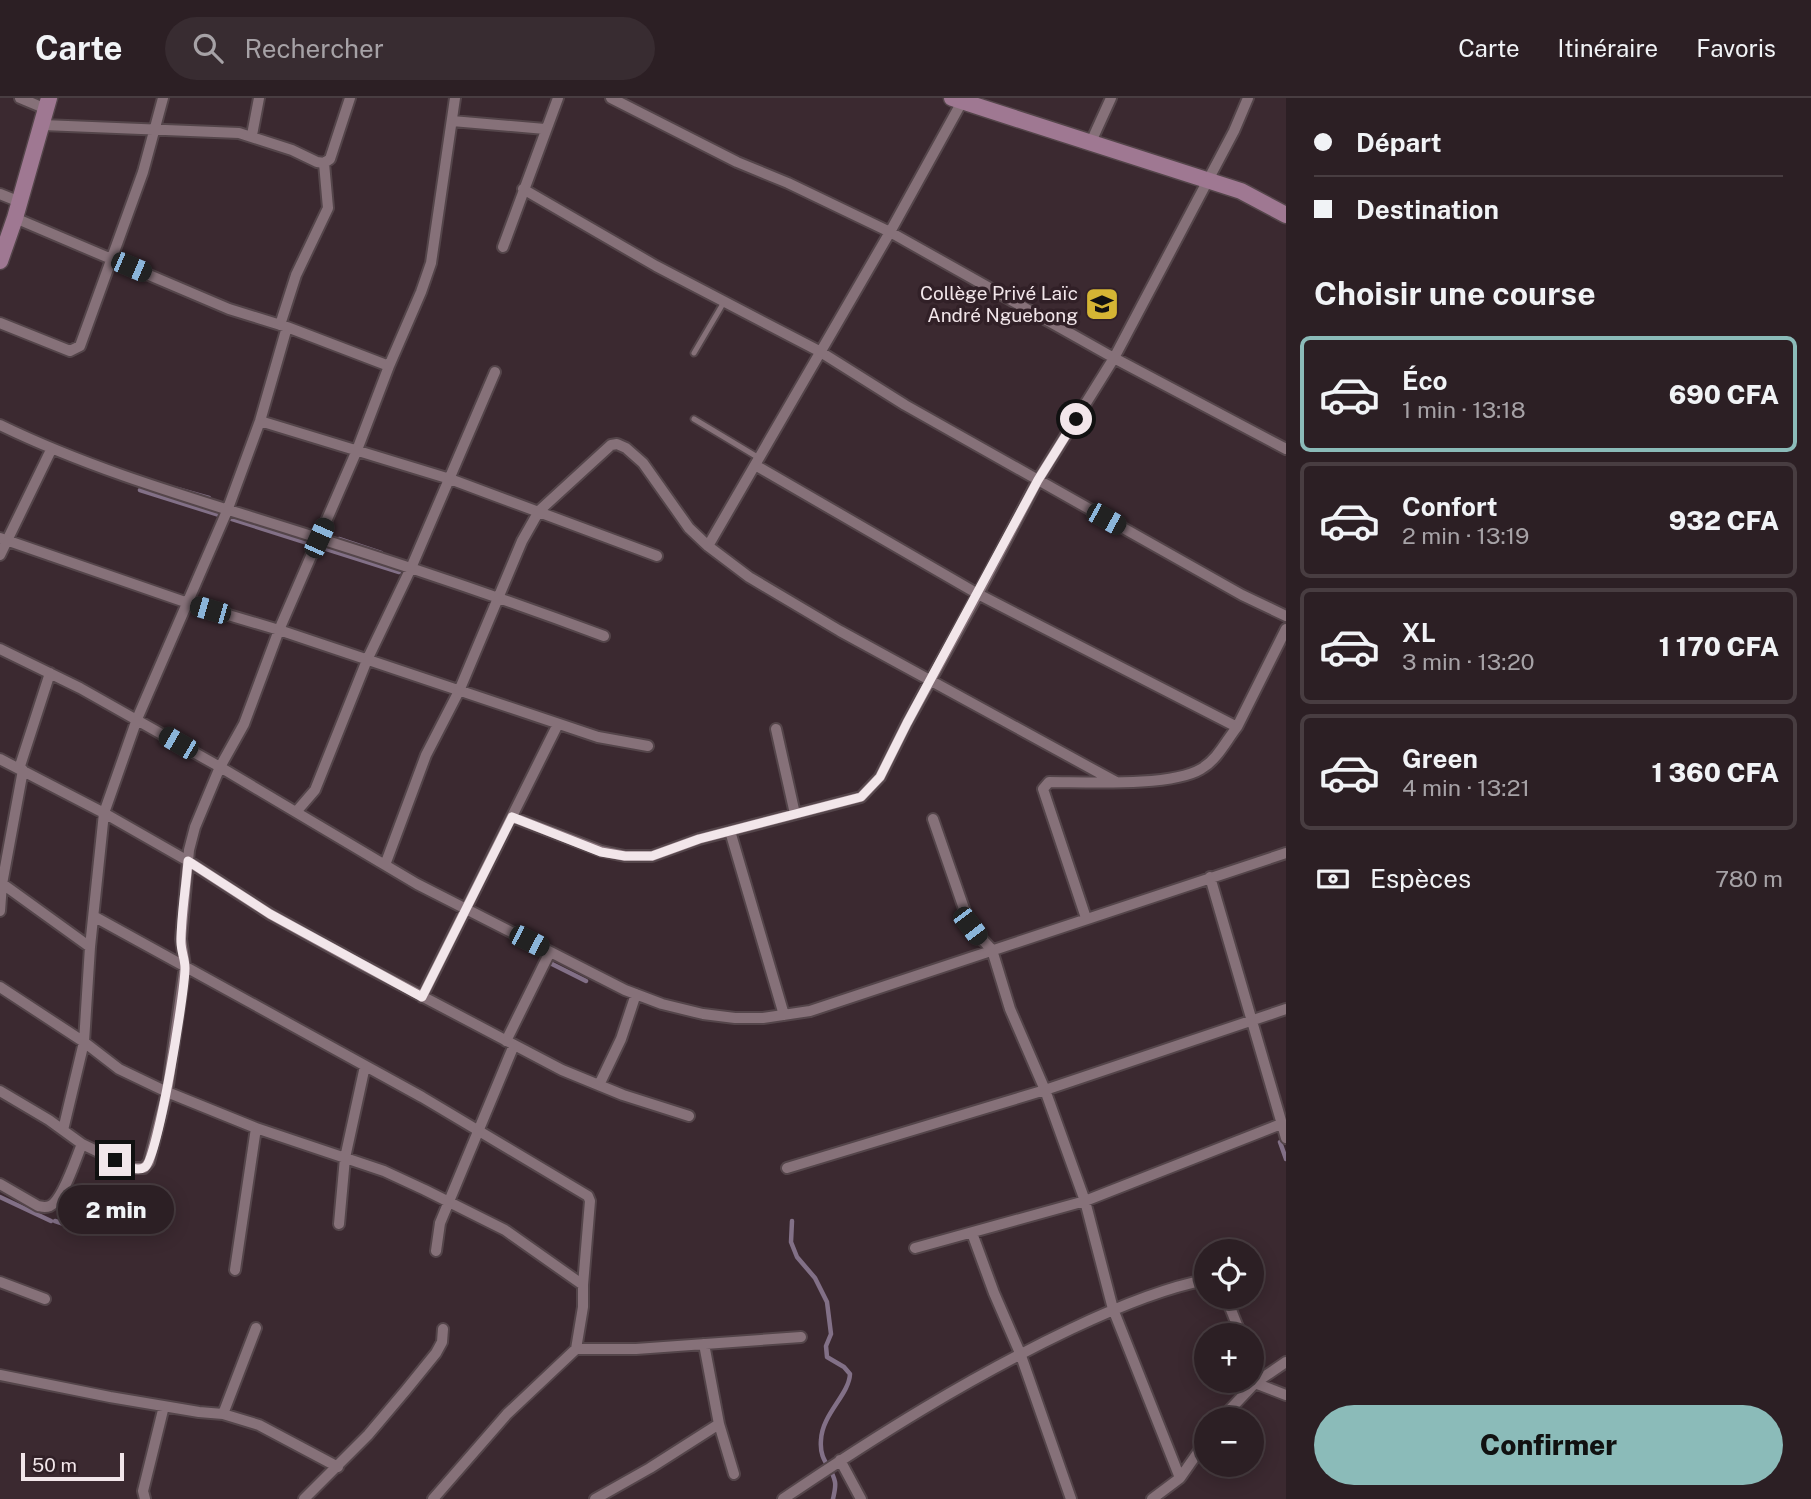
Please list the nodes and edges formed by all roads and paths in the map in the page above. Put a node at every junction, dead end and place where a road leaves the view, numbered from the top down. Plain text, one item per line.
1 (20, 98) edge
2 (163, 98) edge
3 (259, 98) edge
4 (350, 98) edge
5 (455, 98) edge
6 (558, 98) edge
7 (611, 98) edge
8 (1111, 98) edge
9 (1248, 98) edge
10 (959, 99) edge
11 (46, 111) edge
12 (452, 121) junction
13 (545, 129) junction
14 (156, 130) junction
15 (252, 135) junction
16 (1091, 142) junction
17 (324, 163) junction
18 (1208, 180) junction
19 (523, 189) junction
20 (0, 194) edge
21 (20, 202) junction
22 (1286, 215) edge
23 (15, 218) junction
24 (890, 232) junction
25 (503, 247) dead end
26 (112, 259) junction
27 (0, 261) edge
28 (724, 302) junction
29 (0, 323) edge
30 (283, 326) junction
31 (819, 351) junction
32 (694, 354) dead end
33 (1114, 358) junction
34 (389, 366) junction
35 (495, 372) dead end
36 (694, 419) dead end
37 (260, 421) junction
38 (0, 425) edge
39 (1286, 449) edge
40 (51, 450) junction
41 (357, 450) junction
42 (757, 462) junction
43 (450, 479) junction
44 (1038, 480) junction
45 (227, 511) junction
46 (539, 511) junction
47 (319, 538) junction
48 (3, 539) edge
49 (708, 546) junction
50 (0, 555) edge
51 (657, 556) dead end
52 (411, 568) junction
53 (978, 594) junction
54 (500, 598) junction
55 (188, 603) junction
56 (1286, 616) edge
57 (1286, 629) edge
58 (279, 630) junction
59 (604, 636) dead end
60 (0, 649) edge
61 (367, 660) junction
62 (50, 673) junction
63 (932, 680) junction
64 (459, 691) junction
65 (136, 719) junction
66 (558, 724) junction
67 (1237, 727) junction
68 (776, 729) dead end
69 (648, 746) dead end
70 (0, 759) edge
71 (220, 767) junction
72 (21, 769) junction
73 (1116, 782) junction
74 (296, 812) junction
75 (104, 813) junction
76 (795, 814) junction
77 (512, 817) junction
78 (933, 818) dead end
79 (730, 831) junction
80 (1286, 853) edge
81 (188, 861) junction
82 (385, 865) junction
83 (1210, 877) junction
84 (1, 883) edge
85 (465, 908) junction
86 (0, 911) edge
87 (94, 917) junction
88 (1086, 918) junction
89 (90, 947) junction
90 (992, 950) junction
91 (550, 952) junction
92 (185, 966) junction
93 (0, 987) edge
94 (636, 994) junction
95 (422, 997) junction
96 (1286, 1009) edge
97 (784, 1014) junction
98 (1254, 1021) junction
99 (84, 1042) junction
100 (510, 1043) junction
101 (365, 1066) junction
102 (599, 1085) junction
103 (1045, 1090) junction
104 (0, 1091) edge
105 (167, 1091) junction
106 (690, 1116) dead end
107 (1281, 1124) junction
108 (256, 1128) junction
109 (63, 1130) junction
110 (479, 1132) junction
111 (1286, 1138) edge
112 (82, 1144) junction
113 (345, 1158) junction
114 (787, 1168) dead end
115 (0, 1185) edge
116 (450, 1202) junction
117 (1085, 1202) junction
118 (339, 1224) dead end
119 (972, 1233) junction
120 (915, 1248) dead end
121 (436, 1251) dead end
122 (234, 1270) dead end
123 (0, 1283) edge
124 (1194, 1284) edge
125 (583, 1285) junction
126 (45, 1299) dead end
127 (1113, 1309) junction
128 (256, 1328) dead end
129 (443, 1329) dead end
130 (801, 1337) dead end
131 (704, 1344) junction
132 (576, 1349) junction
133 (1020, 1353) junction
134 (1286, 1362) edge
135 (0, 1375) edge
136 (1264, 1377) edge
137 (1264, 1386) edge
138 (1245, 1393) edge
139 (1286, 1395) edge
140 (164, 1406) junction
141 (1232, 1407) edge
142 (223, 1414) junction
143 (719, 1424) junction
144 (1194, 1458) edge
145 (841, 1460) junction
146 (338, 1466) junction
147 (734, 1475) dead end
148 (1180, 1478) junction
149 (145, 1499) edge
150 (304, 1499) edge
151 (433, 1499) edge
152 (595, 1499) edge
153 (783, 1499) edge
154 (861, 1499) edge
155 (1071, 1499) edge
156 (1152, 1499) edge

1 - 11 street
2 - 14 street
3 - 15 street
4 - 17 street
5 - 12 street
6 - 13 street
7 - 24 street
8 - 16 street
9 - 18 street
10 - 16 main road
10 - 24 street
11 - 14 street
11 - 21 main road
12 - 13 street
12 - 34 street
13 - 19 street
14 - 15 street
14 - 26 street
15 - 17 street
16 - 18 main road
17 - 30 street
18 - 22 main road
18 - 33 street
19 - 25 street
19 - 28 street
20 - 21 street
21 - 23 main road
23 - 26 street
23 - 27 main road
24 - 31 street
24 - 33 street
26 - 29 street
26 - 30 street
28 - 31 street
28 - 32 lane
30 - 34 street
30 - 37 street
31 - 42 street
31 - 44 street
33 - 39 street
33 - 44 street
34 - 41 street
35 - 43 street
36 - 42 lane
37 - 41 street
37 - 45 street
38 - 40 street
40 - 45 street
40 - 48 street
41 - 43 street
41 - 47 street
42 - 49 street
42 - 53 street
43 - 46 street
43 - 52 street
44 - 53 street
44 - 56 street
45 - 47 street
45 - 55 street
46 - 49 street
46 - 51 street
46 - 54 street
47 - 52 street
47 - 58 street
48 - 50 street
48 - 55 street
49 - 63 street
52 - 54 street
52 - 61 street
53 - 63 street
53 - 67 street
54 - 59 street
54 - 64 street
55 - 58 street
55 - 65 street
57 - 67 street
58 - 61 street
58 - 71 street
60 - 62 street
61 - 64 street
61 - 74 street
62 - 65 street
62 - 72 street
63 - 73 street
63 - 76 street
64 - 66 street
64 - 82 street
65 - 71 street
65 - 75 street
66 - 69 street
66 - 77 street
67 - 73 street
68 - 76 street
70 - 72 street
71 - 74 street
71 - 81 street
72 - 75 street
72 - 84 street
73 - 88 street
74 - 82 street
75 - 81 street
75 - 87 street
76 - 79 street
77 - 79 street
77 - 85 street
78 - 90 street
79 - 97 street
80 - 83 street
81 - 92 street
81 - 95 street
82 - 85 street
83 - 88 street
83 - 98 street
84 - 86 street
84 - 89 street
85 - 91 street
85 - 95 street
87 - 89 street
87 - 92 street
88 - 90 street
89 - 99 street
90 - 97 street
90 - 103 street
91 - 94 street
91 - 100 street
92 - 101 street
92 - 105 street
93 - 99 street
94 - 97 street
94 - 102 street
95 - 100 street
96 - 98 street
98 - 103 street
98 - 107 street
99 - 105 street
99 - 109 street
100 - 102 street
100 - 110 street
101 - 110 street
101 - 113 street
102 - 106 street
103 - 114 street
103 - 117 street
104 - 109 street
105 - 108 street
105 - 112 street
107 - 111 street
107 - 117 street
108 - 113 street
108 - 122 street
109 - 112 street
110 - 116 street
110 - 125 street
112 - 115 street
113 - 116 street
113 - 118 street
116 - 121 street
116 - 125 street
117 - 119 street
117 - 127 street
119 - 120 street
119 - 133 street
123 - 126 street
124 - 127 street
125 - 132 street
127 - 133 street
127 - 148 street
128 - 142 street
129 - 146 street
130 - 131 street
131 - 132 street
131 - 143 street
132 - 151 street
133 - 145 street
133 - 155 street
134 - 136 street
135 - 140 street
137 - 139 street
138 - 141 street
140 - 142 street
140 - 149 street
142 - 146 street
143 - 147 street
143 - 152 street
144 - 148 street
145 - 153 street
145 - 154 street
146 - 150 street
148 - 156 street

